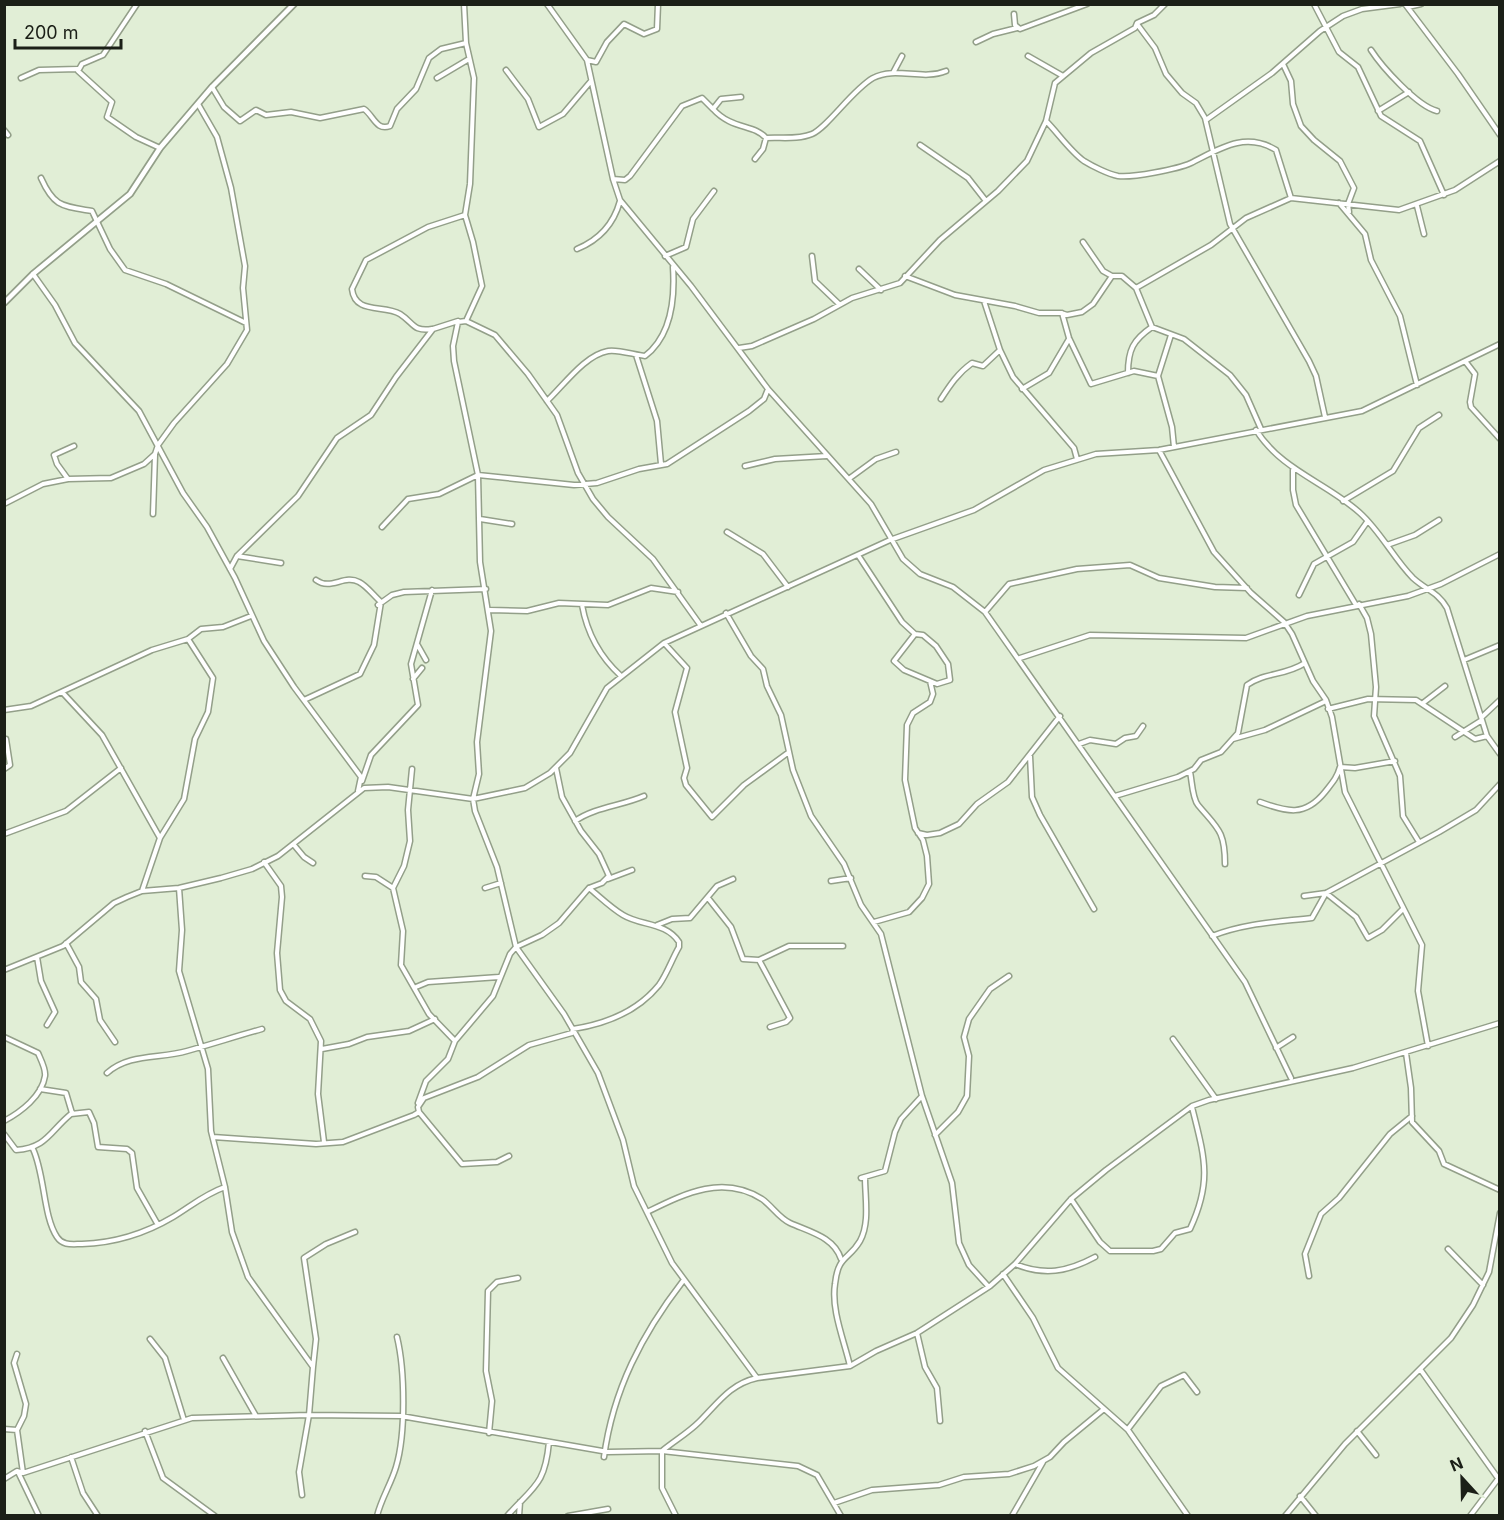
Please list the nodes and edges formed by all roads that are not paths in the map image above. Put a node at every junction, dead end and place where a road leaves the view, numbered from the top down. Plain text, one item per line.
1 (137, 4) edge
2 (294, 4) edge
3 (464, 4) edge
4 (547, 4) edge
5 (658, 4) edge
6 (1087, 4) edge
7 (1165, 4) edge
8 (1314, 4) edge
9 (1400, 4) edge
10 (1421, 4) edge
11 (1406, 6) edge
12 (1414, 8) junction
13 (1014, 14) dead end
14 (1412, 14) junction
15 (1137, 23) junction
16 (1017, 28) junction
17 (1325, 28) junction
18 (976, 42) dead end
19 (466, 43) junction
20 (1371, 50) dead end
21 (902, 56) dead end
22 (1028, 56) dead end
23 (469, 59) junction
24 (587, 60) junction
25 (1283, 64) junction
26 (78, 69) junction
27 (506, 70) dead end
28 (946, 71) dead end
29 (893, 73) junction
30 (1062, 76) junction
31 (21, 78) dead end
32 (437, 78) dead end
33 (591, 81) junction
34 (212, 87) junction
35 (1409, 92) junction
36 (741, 97) dead end
37 (198, 104) junction
38 (713, 108) junction
39 (1378, 111) junction
40 (1437, 111) dead end
41 (1046, 121) junction
42 (1208, 122) junction
43 (4, 130) edge
44 (8, 135) dead end
45 (1500, 135) edge
46 (766, 138) junction
47 (920, 145) dead end
48 (160, 148) junction
49 (1214, 149) junction
50 (755, 159) dead end
51 (1500, 161) edge
52 (40, 178) dead end
53 (613, 179) junction
54 (714, 191) dead end
55 (1444, 195) junction
56 (1291, 198) junction
57 (620, 201) junction
58 (986, 201) junction
59 (1339, 203) junction
60 (1348, 204) junction
61 (1417, 206) junction
62 (1349, 213) junction
63 (465, 215) junction
64 (97, 223) junction
65 (1232, 226) junction
66 (1424, 234) dead end
67 (1083, 242) dead end
68 (577, 249) dead end
69 (665, 256) junction
70 (812, 256) dead end
71 (673, 266) junction
72 (859, 268) dead end
73 (33, 274) junction
74 (905, 276) junction
75 (1112, 276) junction
76 (1136, 288) junction
77 (881, 290) junction
78 (984, 301) junction
79 (4, 303) edge
80 (838, 304) junction
81 (1061, 313) junction
82 (466, 321) junction
83 (458, 322) junction
84 (247, 324) junction
85 (1152, 327) junction
86 (433, 329) junction
87 (1171, 335) junction
88 (1069, 338) junction
89 (1500, 344) edge
90 (738, 348) junction
91 (1000, 350) junction
92 (636, 354) junction
93 (1465, 361) junction
94 (1128, 373) junction
95 (1158, 376) junction
96 (1417, 385) junction
97 (768, 389) junction
98 (1022, 389) junction
99 (940, 399) dead end
100 (547, 401) junction
101 (1439, 415) dead end
102 (1325, 417) junction
103 (1258, 430) junction
104 (1500, 439) edge
105 (158, 445) junction
106 (74, 446) dead end
107 (1174, 447) junction
108 (1159, 450) junction
109 (896, 452) dead end
110 (155, 454) junction
111 (827, 456) junction
112 (1077, 459) junction
113 (662, 465) junction
114 (745, 466) dead end
115 (1293, 470) junction
116 (478, 475) junction
117 (850, 478) junction
118 (68, 479) junction
119 (585, 484) junction
120 (1343, 501) junction
121 (4, 504) edge
122 (153, 514) dead end
123 (480, 519) junction
124 (1439, 520) dead end
125 (1367, 522) junction
126 (512, 524) dead end
127 (382, 527) dead end
128 (726, 531) dead end
129 (890, 540) junction
130 (1387, 545) junction
131 (1500, 554) edge
132 (858, 555) junction
133 (237, 556) junction
134 (1328, 557) junction
135 (281, 563) dead end
136 (230, 569) junction
137 (316, 580) dead end
138 (788, 587) junction
139 (1247, 588) junction
140 (1428, 588) junction
141 (486, 589) junction
142 (432, 590) junction
143 (678, 592) junction
144 (1299, 595) dead end
145 (379, 603) junction
146 (1358, 604) junction
147 (582, 605) junction
148 (490, 610) junction
149 (985, 612) junction
150 (726, 613) junction
151 (251, 616) junction
152 (1284, 622) junction
153 (701, 626) junction
154 (916, 636) junction
155 (188, 639) junction
156 (417, 643) junction
157 (664, 643) junction
158 (1500, 645) edge
159 (1020, 658) junction
160 (426, 660) dead end
161 (1464, 660) junction
162 (1305, 663) junction
163 (422, 668) dead end
164 (621, 676) junction
165 (413, 680) junction
166 (930, 681) junction
167 (1445, 686) dead end
168 (62, 692) junction
169 (1373, 699) junction
170 (304, 700) junction
171 (1326, 700) junction
172 (1500, 700) edge
173 (1423, 703) junction
174 (1328, 709) junction
175 (4, 710) edge
176 (1060, 716) junction
177 (1482, 719) junction
178 (1143, 726) dead end
179 (1466, 732) junction
180 (1239, 736) junction
181 (1487, 736) junction
182 (1455, 737) dead end
183 (6, 739) dead end
184 (1079, 744) junction
185 (789, 752) junction
186 (1500, 754) edge
187 (1030, 755) junction
188 (1395, 761) junction
189 (1340, 767) junction
190 (121, 768) junction
191 (556, 768) junction
192 (4, 769) edge
193 (412, 769) dead end
194 (1190, 772) junction
195 (362, 782) junction
196 (1500, 784) edge
197 (410, 789) junction
198 (356, 793) junction
199 (644, 796) dead end
200 (1115, 796) junction
201 (473, 799) junction
202 (1260, 802) dead end
203 (575, 821) junction
204 (4, 834) edge
205 (921, 836) junction
206 (160, 838) junction
207 (1419, 842) junction
208 (294, 845) junction
209 (264, 861) junction
210 (313, 863) dead end
211 (1225, 864) dead end
212 (1381, 864) junction
213 (632, 870) dead end
214 (365, 876) dead end
215 (851, 878) junction
216 (607, 879) junction
217 (733, 879) dead end
218 (831, 881) dead end
219 (501, 883) junction
220 (179, 888) junction
221 (393, 888) junction
222 (485, 888) dead end
223 (589, 888) junction
224 (142, 891) junction
225 (1326, 893) junction
226 (1304, 896) dead end
227 (708, 898) junction
228 (1094, 909) dead end
229 (1403, 909) junction
230 (874, 922) junction
231 (657, 925) junction
232 (1212, 936) junction
233 (66, 943) junction
234 (843, 946) dead end
235 (516, 947) junction
236 (37, 957) junction
237 (759, 960) junction
238 (4, 970) edge
239 (1008, 975) dead end
240 (499, 977) junction
241 (416, 987) junction
242 (435, 1019) junction
243 (1500, 1023) edge
244 (47, 1025) dead end
245 (770, 1027) dead end
246 (262, 1029) dead end
247 (573, 1029) junction
248 (4, 1036) edge
249 (1293, 1037) dead end
250 (1173, 1039) dead end
251 (455, 1041) junction
252 (115, 1042) dead end
253 (202, 1045) junction
254 (1428, 1046) junction
255 (1276, 1048) junction
256 (322, 1049) junction
257 (1406, 1053) junction
258 (107, 1073) dead end
259 (1291, 1078) junction
260 (1299, 1080) junction
261 (1286, 1082) junction
262 (40, 1089) junction
263 (922, 1096) junction
264 (1216, 1099) junction
265 (1192, 1106) junction
266 (72, 1113) junction
267 (418, 1113) junction
268 (1412, 1116) junction
269 (4, 1121) edge
270 (4, 1134) edge
271 (935, 1135) junction
272 (213, 1137) junction
273 (324, 1142) junction
274 (33, 1149) junction
275 (509, 1156) dead end
276 (225, 1187) junction
277 (1500, 1190) edge
278 (1071, 1199) junction
279 (648, 1212) junction
280 (1500, 1213) edge
281 (158, 1225) junction
282 (355, 1232) dead end
283 (1448, 1249) dead end
284 (1095, 1257) dead end
285 (841, 1259) junction
286 (1015, 1264) junction
287 (1003, 1274) junction
288 (1309, 1276) dead end
289 (518, 1278) dead end
290 (683, 1281) junction
291 (1483, 1285) junction
292 (988, 1287) junction
293 (917, 1333) junction
294 (397, 1337) dead end
295 (150, 1340) dead end
296 (17, 1354) dead end
297 (223, 1358) dead end
298 (850, 1366) junction
299 (313, 1367) junction
300 (1420, 1368) junction
301 (757, 1378) junction
302 (1197, 1392) dead end
303 (1104, 1409) junction
304 (309, 1415) junction
305 (256, 1416) junction
306 (401, 1416) junction
307 (184, 1420) junction
308 (940, 1421) dead end
309 (4, 1429) edge
310 (17, 1430) junction
311 (1128, 1430) junction
312 (145, 1431) junction
313 (1357, 1431) junction
314 (489, 1432) junction
315 (549, 1442) junction
316 (604, 1451) junction
317 (662, 1451) junction
318 (1376, 1455) dead end
319 (71, 1457) junction
320 (604, 1457) dead end
321 (1043, 1462) junction
322 (17, 1471) junction
323 (23, 1473) junction
324 (4, 1479) edge
325 (1499, 1480) edge
326 (302, 1496) dead end
327 (1300, 1496) junction
328 (520, 1501) junction
329 (834, 1503) junction
330 (608, 1509) dead end
331 (39, 1515) edge
332 (98, 1515) edge
333 (215, 1515) edge
334 (377, 1515) edge
335 (507, 1515) edge
336 (519, 1515) edge
337 (568, 1515) edge
338 (676, 1515) edge
339 (841, 1515) edge
340 (1012, 1515) edge
341 (1188, 1515) edge
342 (1285, 1515) edge
343 (1316, 1515) edge
344 (1470, 1515) edge

1 - 26 street
2 - 34 main road
3 - 19 street
4 - 24 street
5 - 24 street
6 - 16 street
7 - 15 street
8 - 17 street
9 - 17 street
10 - 12 street
11 - 12 street
11 - 14 street
12 - 14 street
13 - 16 street
14 - 45 street
15 - 30 street
15 - 42 street
16 - 18 street
17 - 25 street
17 - 39 street
19 - 23 street
19 - 34 street
20 - 35 street
21 - 29 street
22 - 30 street
23 - 32 street
23 - 63 street
24 - 33 street
25 - 42 street
25 - 60 street
26 - 31 street
26 - 48 street
27 - 33 street
28 - 29 street
29 - 46 street
30 - 41 street
33 - 53 street
34 - 37 main road
35 - 39 street
35 - 40 street
36 - 38 street
37 - 48 main road
37 - 84 street
38 - 46 street
38 - 53 street
39 - 55 street
41 - 49 street
41 - 58 street
42 - 49 street
43 - 44 street
46 - 50 street
47 - 58 street
48 - 64 main road
49 - 56 street
49 - 65 street
51 - 55 street
52 - 64 street
53 - 57 street
54 - 69 street
55 - 61 street
56 - 59 street
56 - 65 street
57 - 68 street
57 - 69 street
58 - 74 street
59 - 60 street
59 - 62 street
60 - 61 street
60 - 62 street
61 - 66 street
62 - 96 street
63 - 82 street
63 - 86 street
64 - 73 main road
64 - 84 street
65 - 76 street
65 - 102 street
67 - 75 street
69 - 71 street
70 - 80 street
71 - 90 street
71 - 92 street
72 - 77 street
73 - 79 main road
73 - 105 street
74 - 77 street
74 - 78 street
75 - 76 street
75 - 81 street
76 - 85 street
77 - 80 street
78 - 81 street
78 - 91 street
80 - 90 street
81 - 88 street
82 - 83 street
82 - 100 street
83 - 86 street
83 - 116 street
84 - 105 street
85 - 87 street
85 - 94 street
86 - 133 street
87 - 95 street
87 - 103 street
88 - 94 street
88 - 98 street
89 - 93 street
90 - 97 street
91 - 98 street
91 - 99 street
92 - 100 street
92 - 113 street
93 - 96 street
93 - 104 street
94 - 95 street
95 - 107 street
96 - 102 street
97 - 111 street
97 - 113 street
98 - 112 street
100 - 119 street
101 - 120 street
102 - 103 street
103 - 107 street
103 - 115 street
105 - 110 street
105 - 136 street
106 - 118 street
107 - 108 street
108 - 112 street
108 - 139 street
109 - 117 street
110 - 118 street
110 - 122 street
111 - 114 street
111 - 117 street
112 - 129 street
113 - 119 street
115 - 120 street
115 - 134 street
116 - 119 street
116 - 123 street
116 - 127 street
117 - 129 street
118 - 121 street
119 - 143 street
120 - 125 street
123 - 126 street
123 - 141 street
124 - 130 street
125 - 130 street
125 - 134 street
128 - 138 street
129 - 132 street
129 - 149 street
130 - 140 street
131 - 140 street
132 - 138 street
132 - 154 street
133 - 135 street
133 - 136 street
134 - 144 street
134 - 146 street
136 - 151 street
137 - 145 street
138 - 150 street
139 - 149 street
139 - 152 street
140 - 146 street
140 - 161 street
141 - 142 street
141 - 148 street
142 - 145 street
142 - 156 street
143 - 147 street
143 - 153 street
145 - 170 street
146 - 152 street
146 - 169 street
147 - 148 street
147 - 164 street
148 - 201 street
149 - 159 street
150 - 153 street
150 - 185 street
151 - 155 street
151 - 170 street
152 - 159 street
152 - 162 street
153 - 157 street
154 - 166 street
154 - 166 street
155 - 168 street
155 - 206 street
156 - 160 street
156 - 165 street
157 - 164 street
157 - 185 street
158 - 161 street
159 - 176 street
161 - 177 street
162 - 171 street
162 - 180 street
163 - 165 street
164 - 191 street
165 - 195 street
166 - 205 street
167 - 173 street
168 - 175 street
168 - 190 street
169 - 173 street
169 - 174 street
169 - 188 street
170 - 195 street
171 - 174 street
171 - 180 street
172 - 177 street
173 - 179 street
174 - 189 street
176 - 184 street
176 - 187 street
177 - 179 street
177 - 181 street
178 - 184 street
179 - 181 street
179 - 182 street
180 - 194 street
181 - 186 street
183 - 192 street
184 - 200 street
185 - 215 street
187 - 205 street
187 - 228 street
188 - 189 street
188 - 207 street
189 - 202 street
189 - 212 street
190 - 204 street
190 - 206 street
191 - 201 street
191 - 203 street
193 - 197 street
194 - 200 street
194 - 211 street
195 - 198 street
196 - 207 street
197 - 198 street
197 - 201 street
197 - 221 street
198 - 208 street
199 - 203 street
200 - 232 street
201 - 219 street
203 - 216 street
205 - 230 street
206 - 224 street
207 - 212 street
208 - 209 street
208 - 210 street
209 - 220 street
209 - 256 street
212 - 225 street
212 - 229 street
213 - 216 street
214 - 221 street
215 - 218 street
215 - 230 street
216 - 223 street
217 - 227 street
219 - 222 street
219 - 235 street
220 - 224 street
220 - 253 street
221 - 241 street
223 - 231 street
223 - 235 street
224 - 233 street
225 - 226 street
225 - 229 street
225 - 232 street
227 - 231 street
227 - 237 street
229 - 254 street
230 - 263 street
231 - 247 street
232 - 255 street
233 - 236 street
233 - 252 street
234 - 237 street
235 - 240 street
235 - 247 street
236 - 238 street
236 - 244 street
237 - 245 street
239 - 271 street
240 - 241 street
240 - 251 street
241 - 242 street
242 - 251 street
242 - 256 street
243 - 254 street
246 - 253 street
247 - 267 street
247 - 279 street
248 - 262 street
249 - 255 street
250 - 264 street
251 - 267 street
253 - 258 street
253 - 272 street
254 - 257 street
255 - 259 street
256 - 273 street
257 - 260 street
257 - 268 street
259 - 260 street
259 - 261 street
260 - 261 street
261 - 264 street
262 - 266 street
262 - 269 street
263 - 271 street
263 - 285 street
264 - 265 street
265 - 278 street
265 - 278 street
266 - 274 street
266 - 281 street
267 - 273 street
267 - 275 street
268 - 277 street
268 - 288 street
270 - 274 street
271 - 292 street
272 - 273 street
272 - 276 street
274 - 281 street
276 - 281 street
276 - 299 street
278 - 286 street
279 - 285 street
279 - 290 street
280 - 291 street
282 - 299 street
283 - 291 street
284 - 286 street
285 - 298 street
286 - 287 street
287 - 292 street
287 - 303 street
289 - 314 street
290 - 301 street
290 - 316 street
291 - 300 street
292 - 293 street
293 - 298 street
293 - 308 street
294 - 306 street
295 - 307 street
296 - 310 street
297 - 305 street
298 - 301 street
299 - 304 street
300 - 313 street
300 - 325 street
301 - 317 street
302 - 311 street
303 - 311 street
303 - 321 street
304 - 305 street
304 - 306 street
304 - 326 street
305 - 307 street
306 - 314 street
306 - 334 street
307 - 312 street
309 - 310 street
310 - 323 street
311 - 341 street
312 - 319 street
312 - 333 street
313 - 318 street
313 - 327 street
314 - 315 street
315 - 316 street
315 - 328 street
316 - 317 street
316 - 320 street
317 - 329 street
317 - 338 street
319 - 323 street
319 - 332 street
321 - 329 street
321 - 340 street
322 - 323 street
322 - 324 street
322 - 331 street
325 - 344 street
327 - 342 street
327 - 343 street
328 - 335 street
328 - 336 street
329 - 339 street
330 - 337 street

